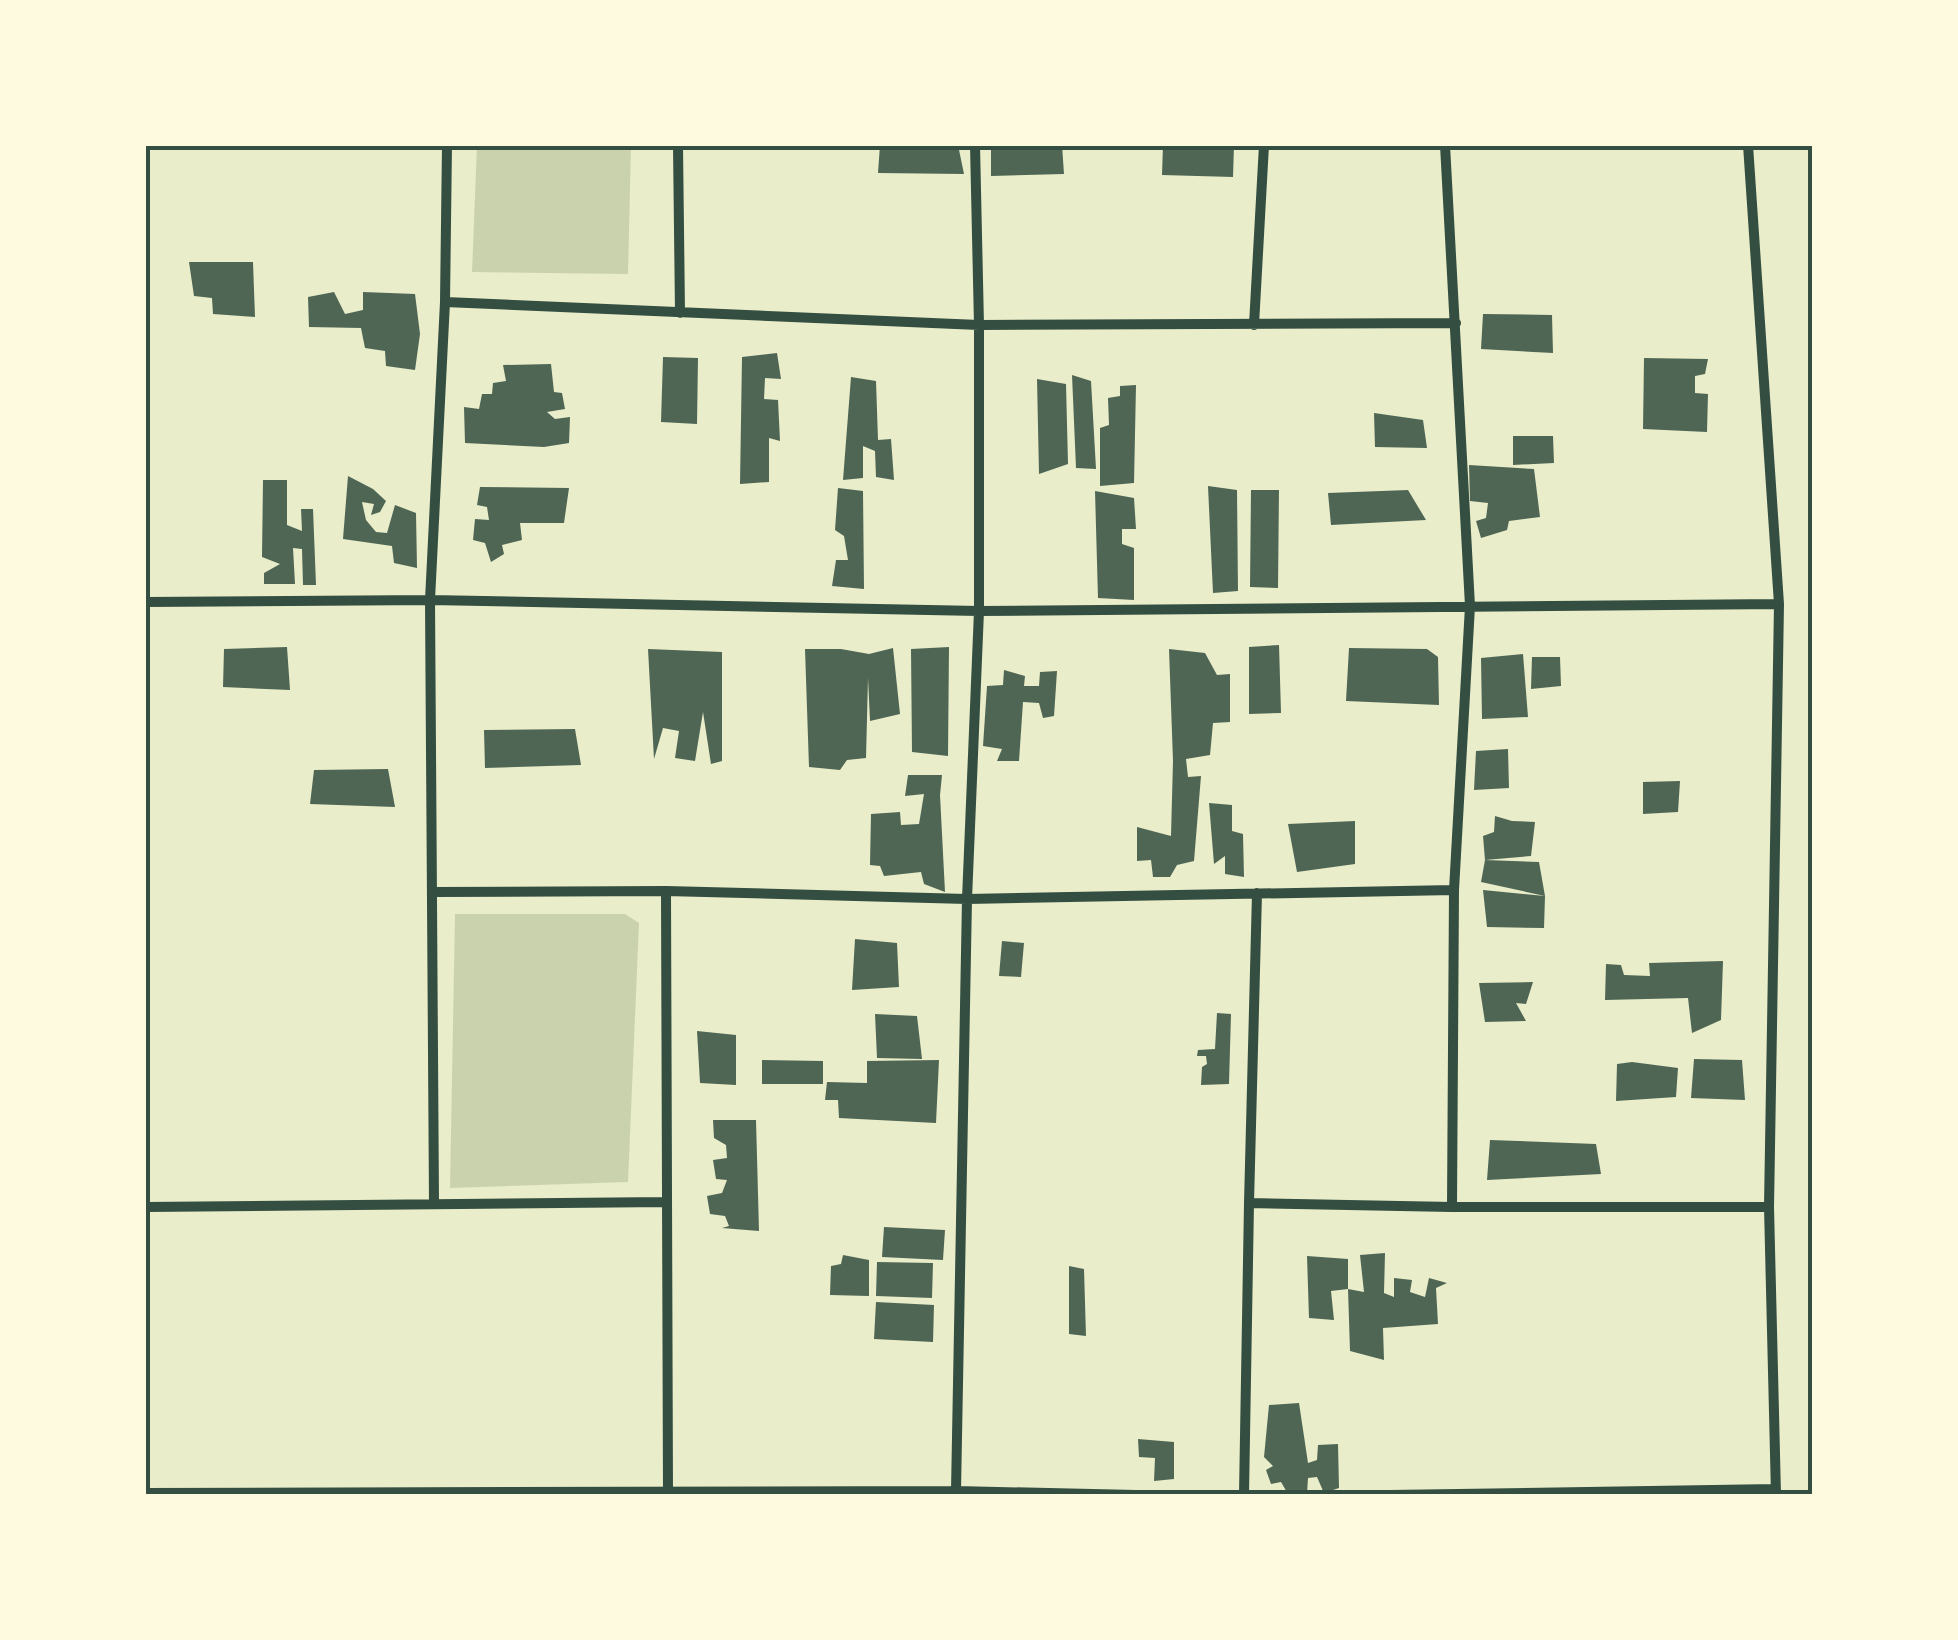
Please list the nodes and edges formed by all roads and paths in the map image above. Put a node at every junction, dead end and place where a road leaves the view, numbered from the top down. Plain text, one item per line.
1 (447, 145) edge
2 (678, 145) edge
3 (975, 145) edge
4 (1264, 145) edge
5 (1446, 145) edge
6 (1748, 145) edge
7 (445, 302) junction
8 (680, 313) junction
9 (1456, 323) junction
10 (979, 325) junction
11 (1254, 325) junction
12 (430, 600) junction
13 (145, 602) edge
14 (1779, 604) junction
15 (1470, 606) junction
16 (979, 611) junction
17 (1454, 890) junction
18 (433, 892) junction
19 (666, 892) junction
20 (1258, 892) junction
21 (966, 899) junction
22 (666, 1202) junction
23 (434, 1203) junction
24 (1249, 1203) junction
25 (145, 1207) edge
26 (1452, 1207) junction
27 (1769, 1207) junction
28 (145, 1492) edge
29 (956, 1492) junction
30 (1776, 1492) edge
31 (668, 1493) edge
32 (1136, 1495) edge
33 (1244, 1495) edge
34 (1389, 1495) edge

1 - 7 street
2 - 8 street
3 - 10 street
4 - 11 street
5 - 9 street
6 - 14 street
7 - 8 street
7 - 12 street
8 - 10 street
9 - 11 street
9 - 15 street
10 - 11 street
10 - 16 street
12 - 13 street
12 - 16 street
12 - 18 street
14 - 15 street
14 - 27 street
15 - 16 street
15 - 17 street
16 - 21 street
17 - 20 street
17 - 26 street
18 - 19 street
18 - 23 street
19 - 21 street
19 - 22 street
20 - 21 street
20 - 24 street
21 - 29 street
22 - 23 street
22 - 31 street
23 - 25 street
24 - 26 street
24 - 33 street
26 - 27 street
27 - 30 street
28 - 31 street
29 - 31 street
29 - 32 street
30 - 34 street

